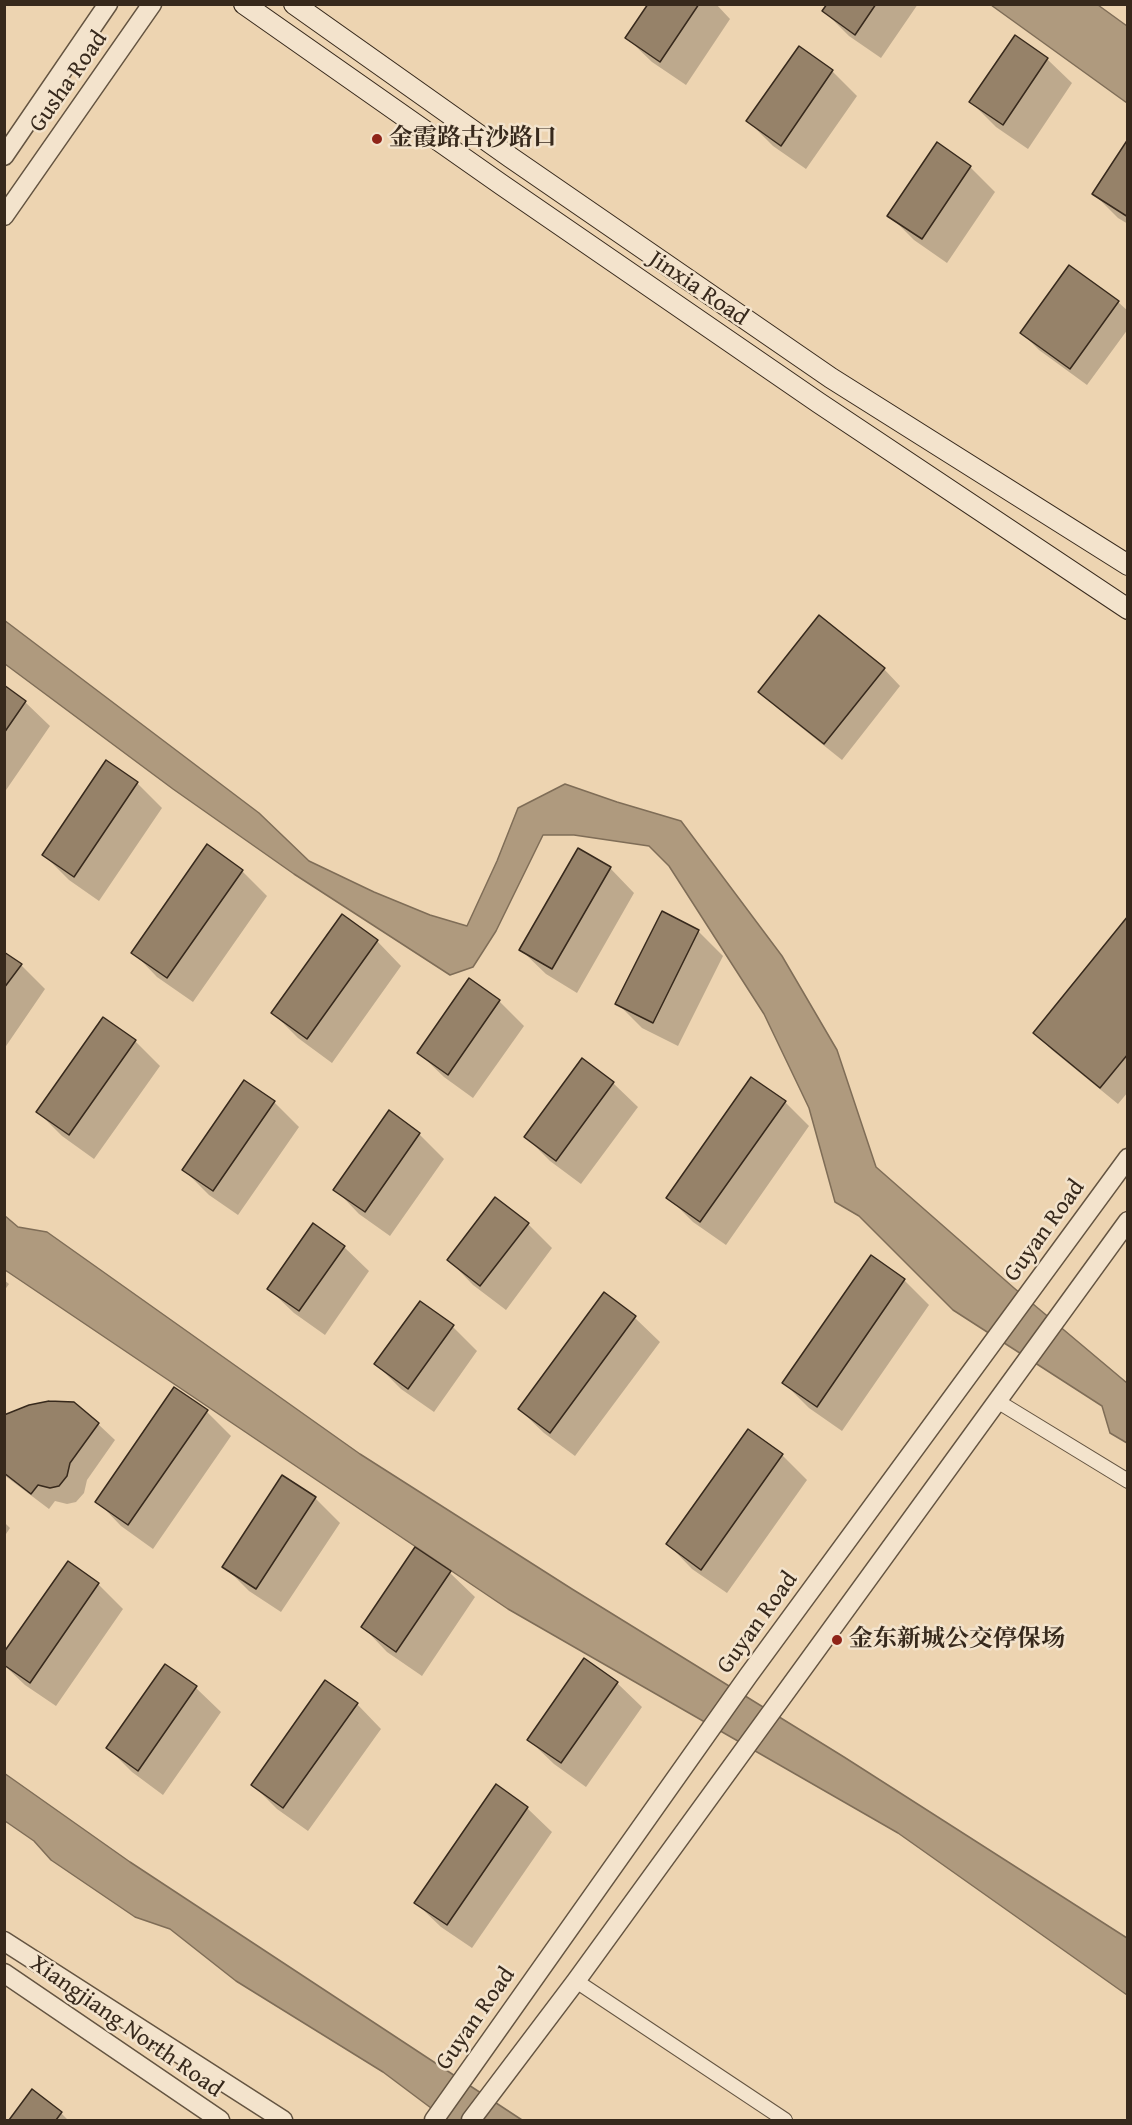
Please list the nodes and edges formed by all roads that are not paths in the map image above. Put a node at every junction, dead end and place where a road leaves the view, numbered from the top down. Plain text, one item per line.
1 (108, 4) edge
2 (152, 4) edge
3 (244, 4) edge
4 (294, 4) edge
5 (4, 156) edge
6 (4, 216) edge
7 (1128, 565) edge
8 (1128, 609) edge
9 (1128, 1158) edge
10 (1128, 1221) edge
11 (997, 1401) junction
12 (1128, 1481) edge
13 (4, 1941) edge
14 (4, 1972) edge
15 (576, 1981) junction
16 (220, 2121) edge
17 (284, 2121) edge
18 (434, 2121) edge
19 (471, 2121) edge
20 (785, 2121) edge

1 - 5 street, Gusha Road
2 - 6 street, Gusha Road
3 - 8 main road, Jinxia Road
4 - 7 main road, Jinxia Road
9 - 18 street, Guyan Road
10 - 11 street
11 - 12 street
11 - 15 street
13 - 17 street
14 - 16 street, Xiangjiang North Road
15 - 19 street
15 - 20 street

